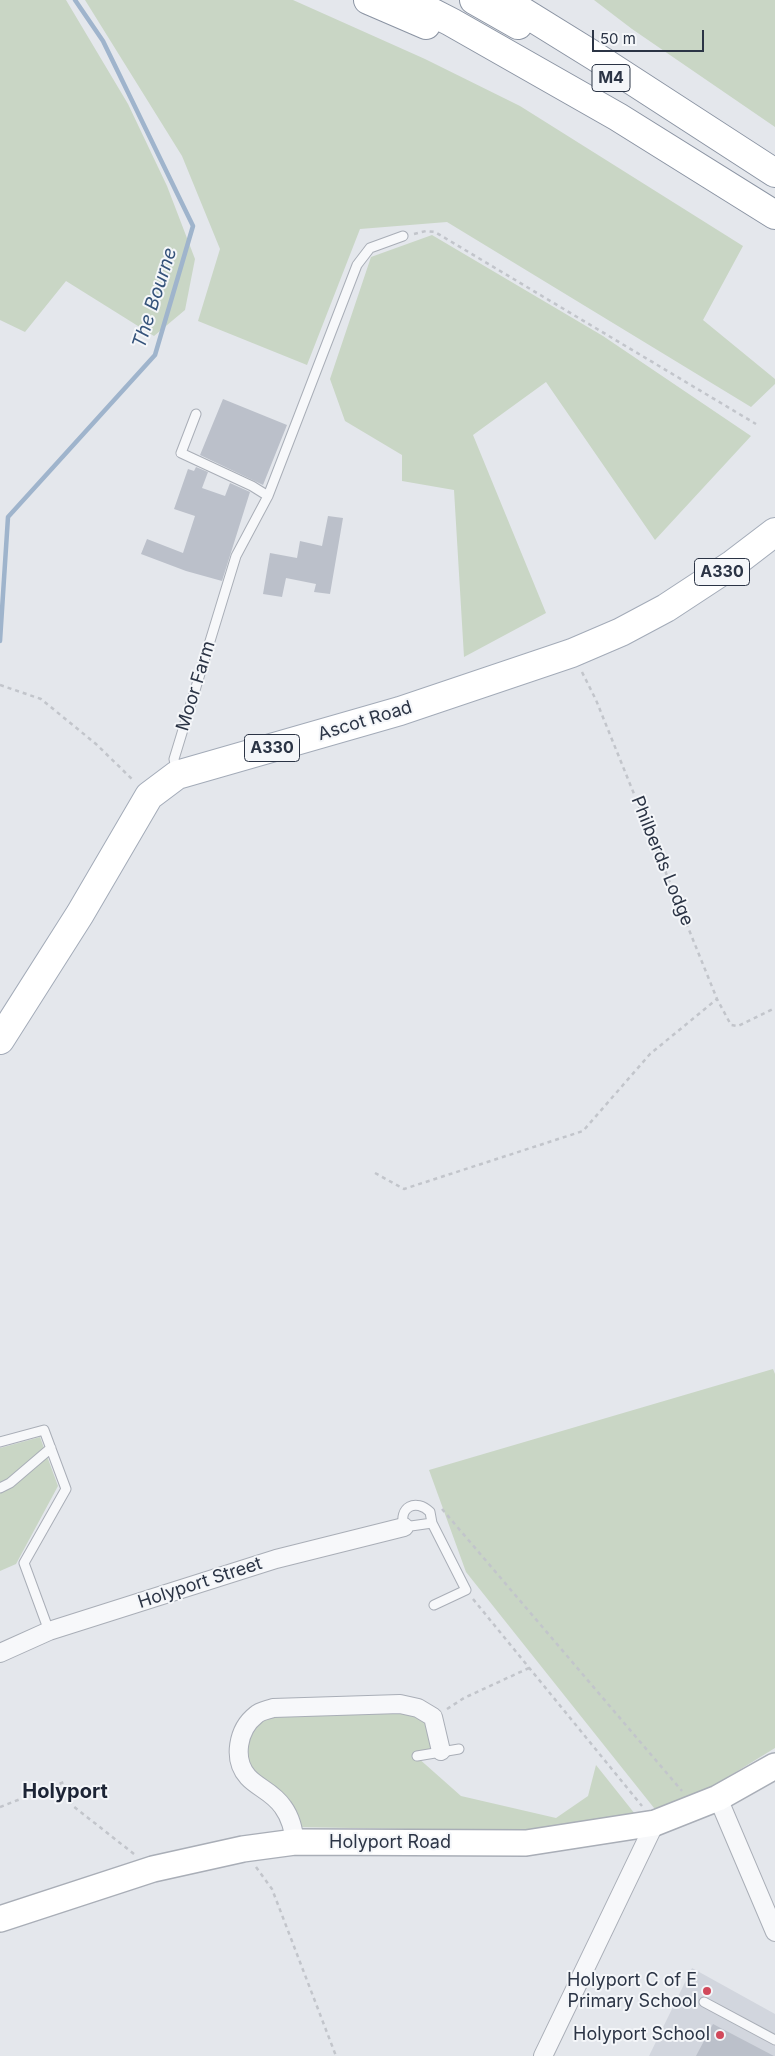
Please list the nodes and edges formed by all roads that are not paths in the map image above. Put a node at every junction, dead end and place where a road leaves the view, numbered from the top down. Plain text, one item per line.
1 (368, 0) edge
2 (408, 0) edge
3 (474, 0) edge
4 (504, 0) edge
5 (507, 55) junction
6 (748, 157) junction
7 (775, 173) edge
8 (775, 215) edge
9 (402, 236) road end
10 (196, 414) dead end
11 (268, 496) junction
12 (775, 532) edge
13 (177, 775) junction
14 (0, 1040) edge
15 (0, 1442) edge
16 (51, 1448) junction
17 (0, 1488) edge
18 (432, 1523) junction
19 (404, 1527) junction
20 (434, 1604) dead end
21 (48, 1631) junction
22 (0, 1653) edge
23 (459, 1748) dead end
24 (441, 1751) junction
25 (416, 1756) dead end
26 (775, 1766) edge
27 (707, 1803) junction
28 (655, 1823) junction
29 (295, 1842) junction
30 (769, 1901) edge
31 (0, 1919) edge
32 (775, 1932) edge
33 (704, 2002) dead end
34 (775, 2040) edge
35 (543, 2056) edge

1 - 5 main road, M4
2 - 5 main road, M4
3 - 6 main road, M4
4 - 6 main road, M4
5 - 8 main road, M4
6 - 7 main road, M4
9 - 11 lane, Moor Farm
10 - 11 lane
11 - 13 lane, Moor Farm
12 - 13 main road, Ascot Road / A330
13 - 14 main road, Ascot Road / A330
15 - 16 lane
16 - 17 lane
16 - 21 lane
18 - 19 lane
18 - 19 lane
18 - 20 lane
19 - 21 street, Holyport Street
21 - 22 street, Holyport Street
23 - 24 lane
24 - 25 lane
24 - 29 street
26 - 27 street, Holyport Road
27 - 28 street, Holyport Road
27 - 30 street
28 - 29 street, Holyport Road
28 - 35 street
29 - 31 street, Holyport Road
30 - 32 street
33 - 34 lane

